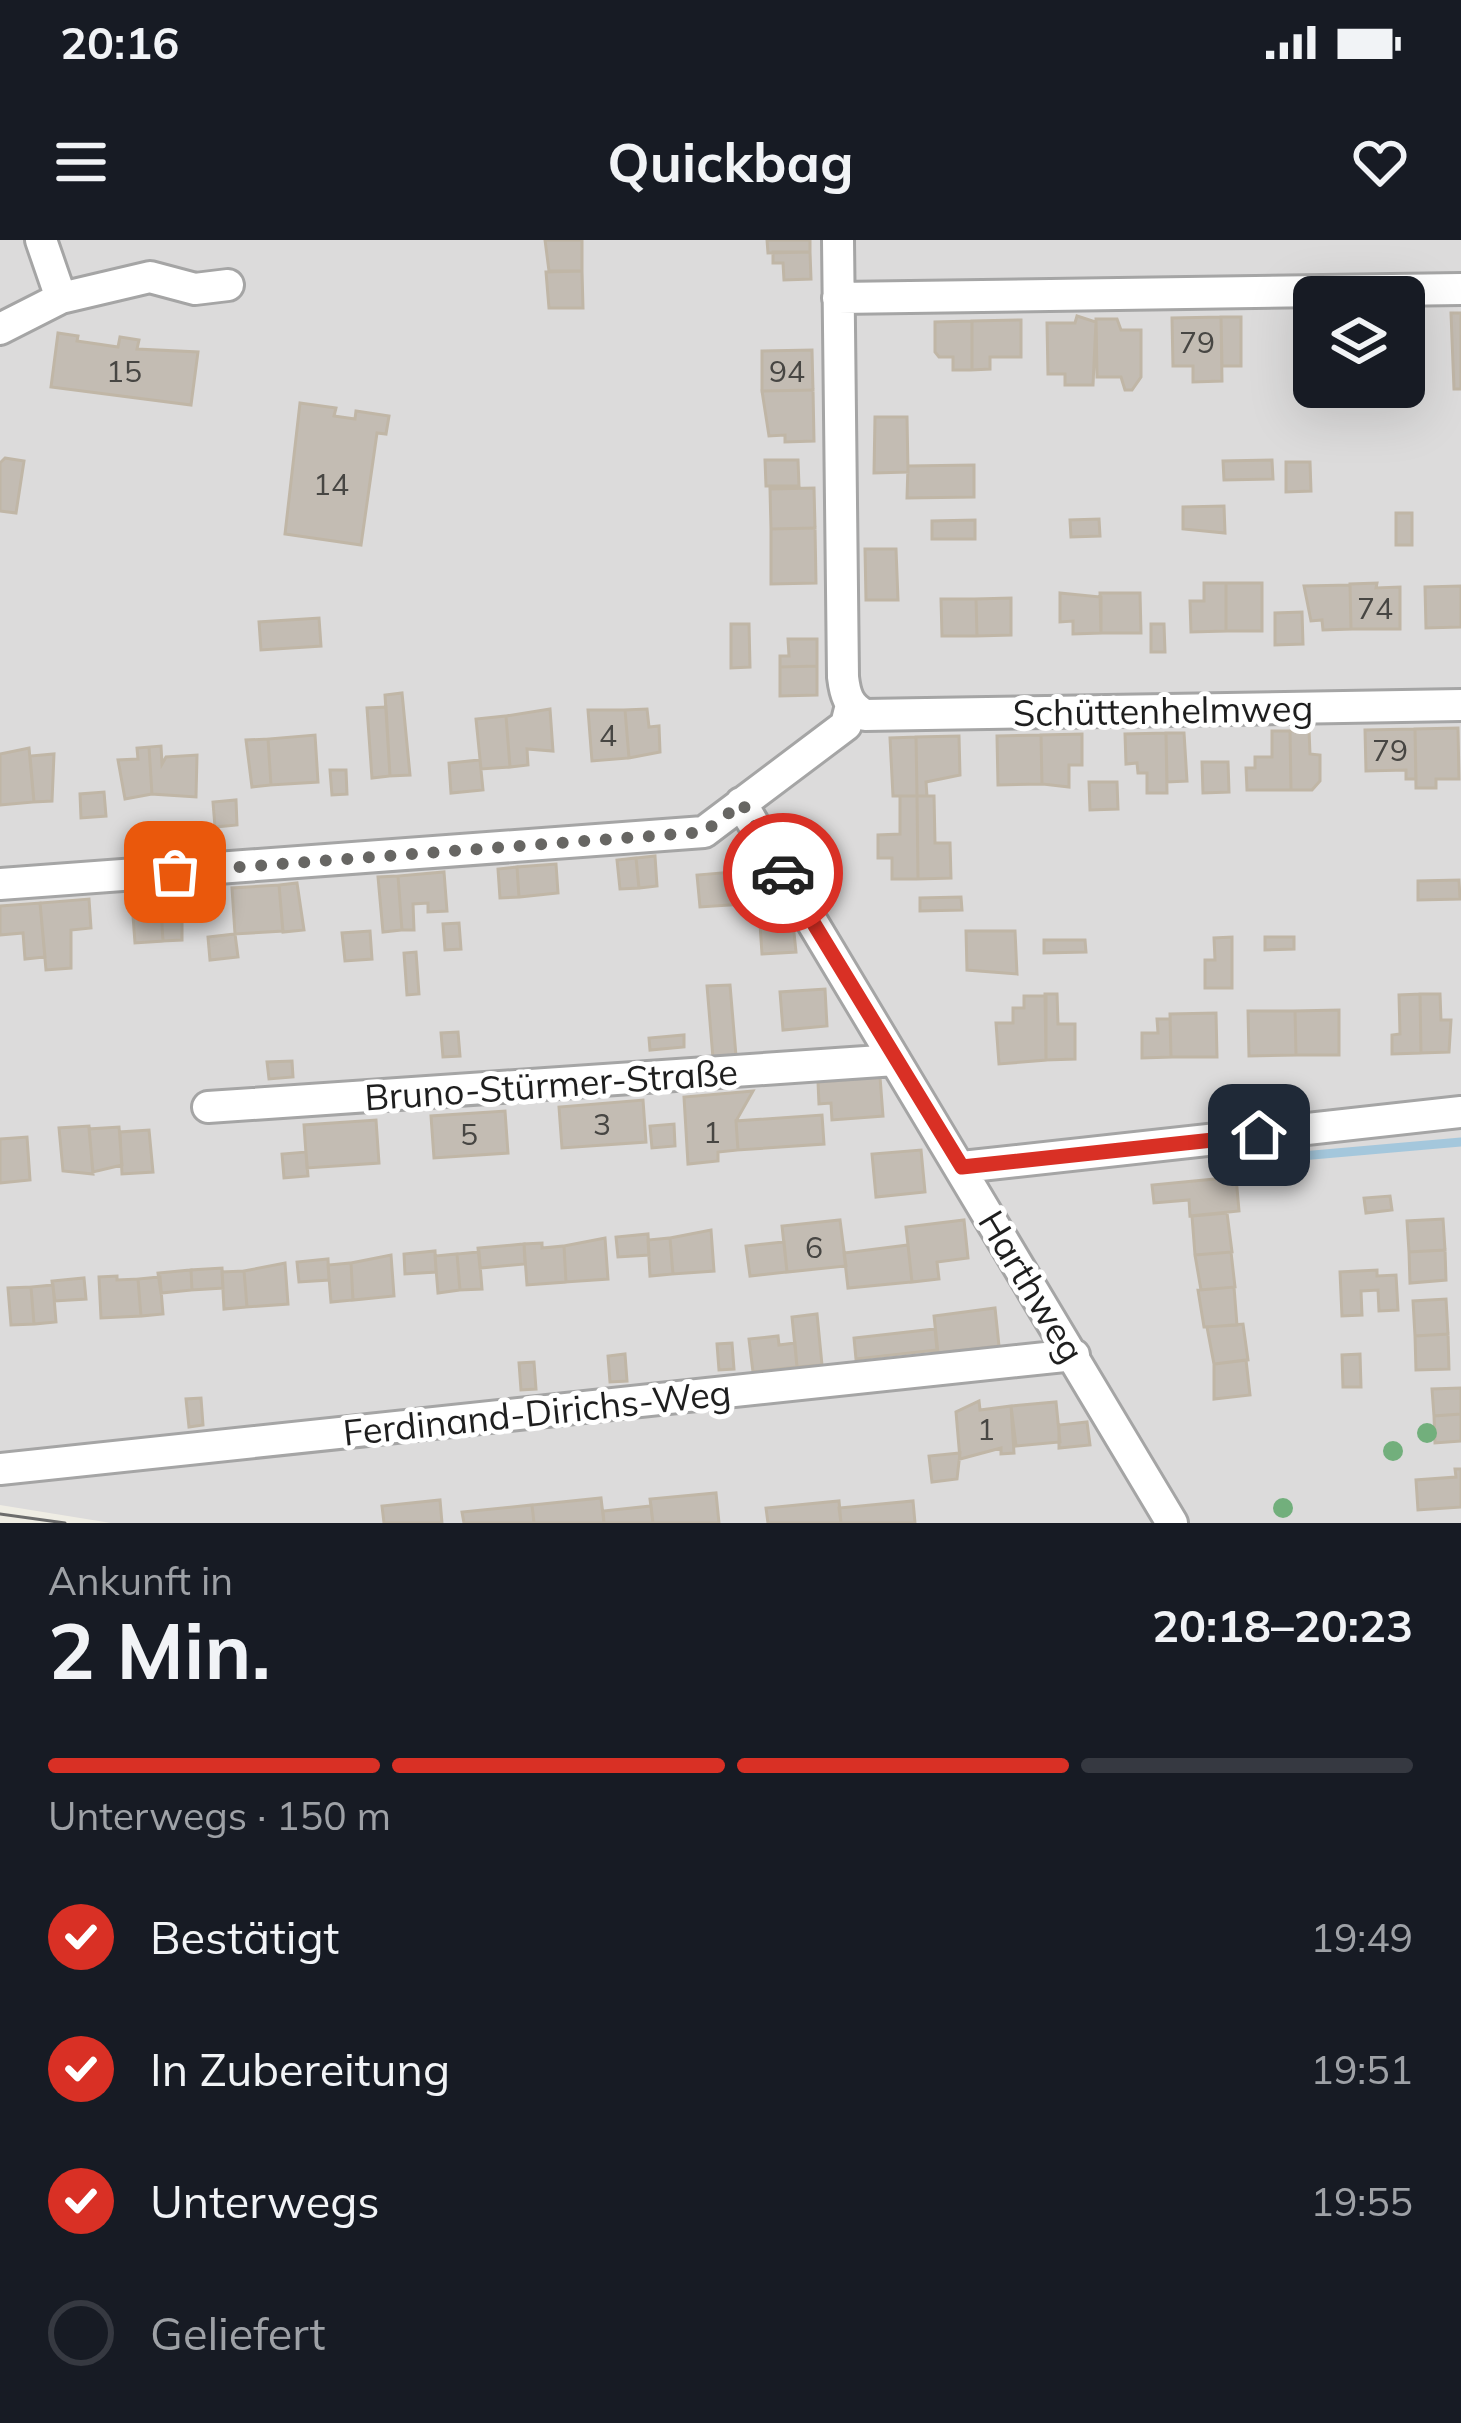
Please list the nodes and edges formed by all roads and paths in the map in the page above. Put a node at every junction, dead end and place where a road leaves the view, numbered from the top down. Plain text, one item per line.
1 (40, 240) edge
2 (838, 240) edge
3 (228, 285) dead end
4 (1461, 289) edge
5 (61, 298) junction
6 (838, 298) junction
7 (0, 329) edge
8 (1461, 705) edge
9 (858, 710) junction
10 (742, 803) junction
11 (0, 884) edge
12 (895, 1060) junction
13 (208, 1107) dead end
14 (1461, 1112) edge
15 (962, 1167) junction
16 (1074, 1354) junction
17 (0, 1469) edge
18 (1172, 1523) edge

1 - 5 street
2 - 6 street
3 - 5 street
4 - 6 street
5 - 7 street
6 - 9 street
8 - 9 street, Schüttenhelmweg
9 - 10 street
10 - 11 street
10 - 12 street, Harthweg
12 - 13 street, Bruno-Stürmer-Straße
12 - 15 street, Harthweg
14 - 15 street
15 - 16 street, Harthweg
16 - 17 street, Ferdinand-Dirichs-Weg
16 - 18 street, Harthweg

